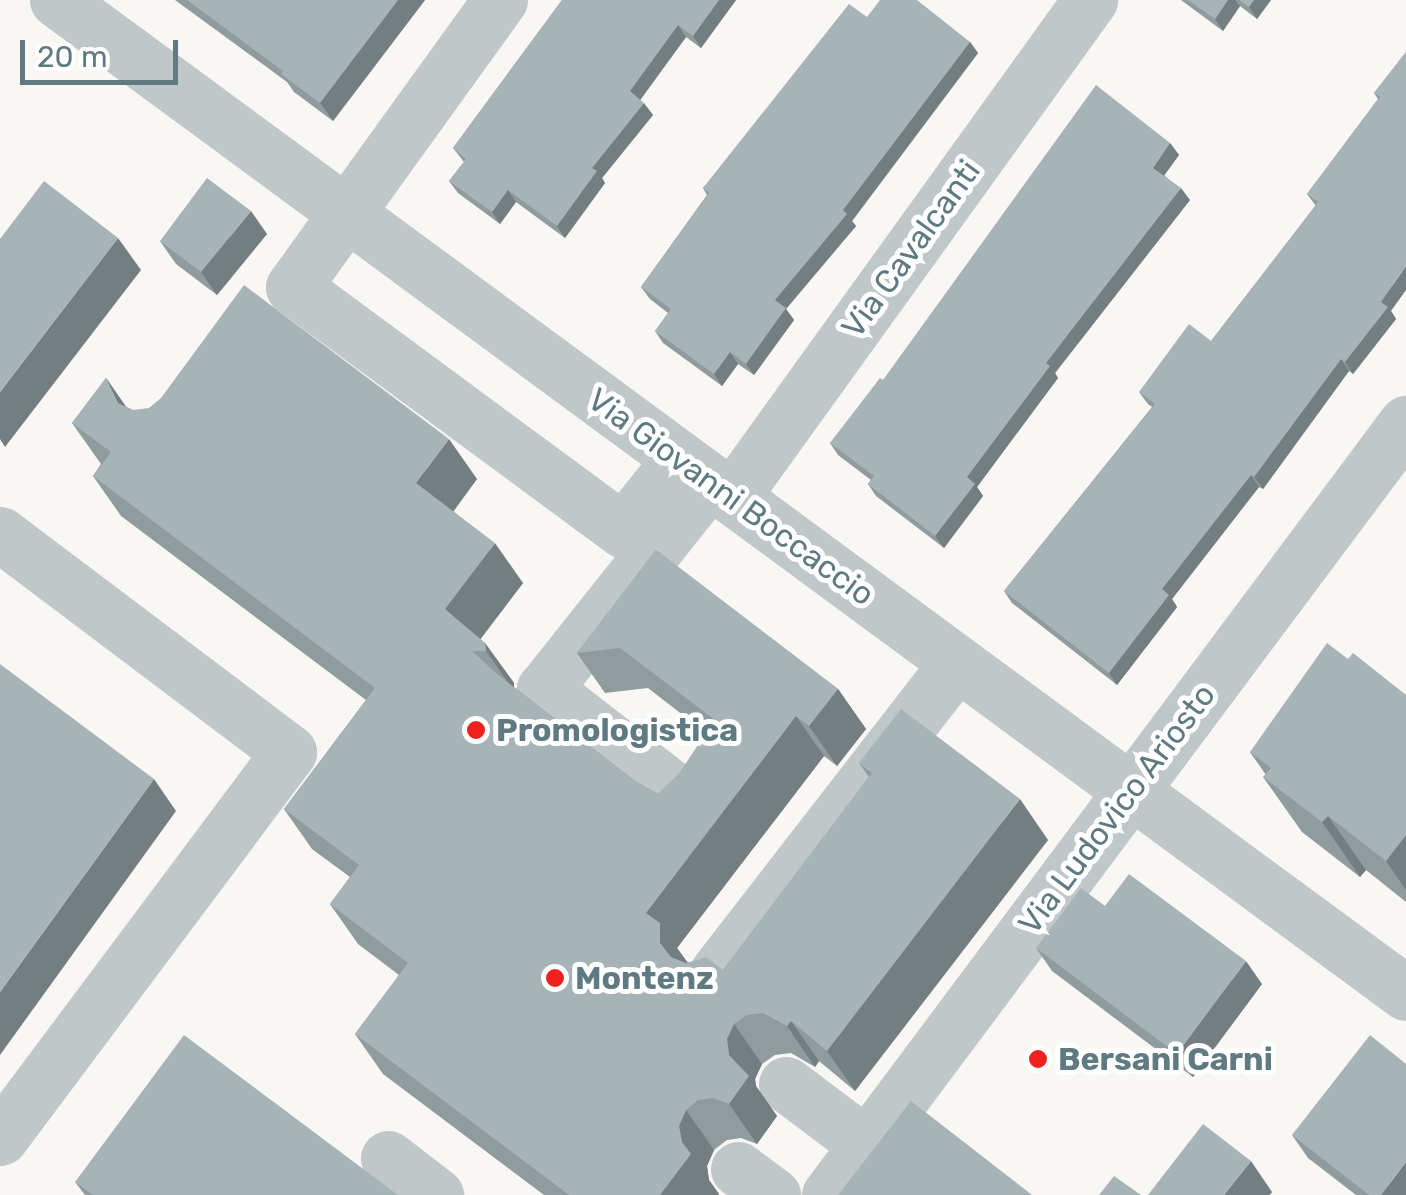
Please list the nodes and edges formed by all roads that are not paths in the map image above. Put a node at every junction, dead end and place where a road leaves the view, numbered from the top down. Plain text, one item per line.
1 (57, 0) edge
2 (500, 0) edge
3 (1090, 0) edge
4 (346, 213) junction
5 (1406, 423) edge
6 (707, 479) junction
7 (0, 534) edge
8 (957, 663) junction
9 (1131, 791) junction
10 (682, 796) edge
11 (716, 972) edge
12 (1406, 993) edge
13 (786, 1084) dead end
14 (0, 1138) edge
15 (867, 1145) junction
16 (388, 1158) dead end
17 (436, 1195) edge
18 (830, 1195) edge

1 - 4 street, Via Giovanni Boccaccio
2 - 4 street
3 - 6 street, Via Cavalcanti
4 - 6 street, Via Giovanni Boccaccio
4 - 6 street
5 - 9 street, Via Ludovico Ariosto
6 - 8 street, Via Giovanni Boccaccio
6 - 10 street
7 - 14 street
8 - 9 street, Via Giovanni Boccaccio
8 - 11 street
9 - 12 street, Via Giovanni Boccaccio
9 - 15 street, Via Ludovico Ariosto
13 - 15 street
15 - 18 street, Via Ludovico Ariosto
16 - 17 street

